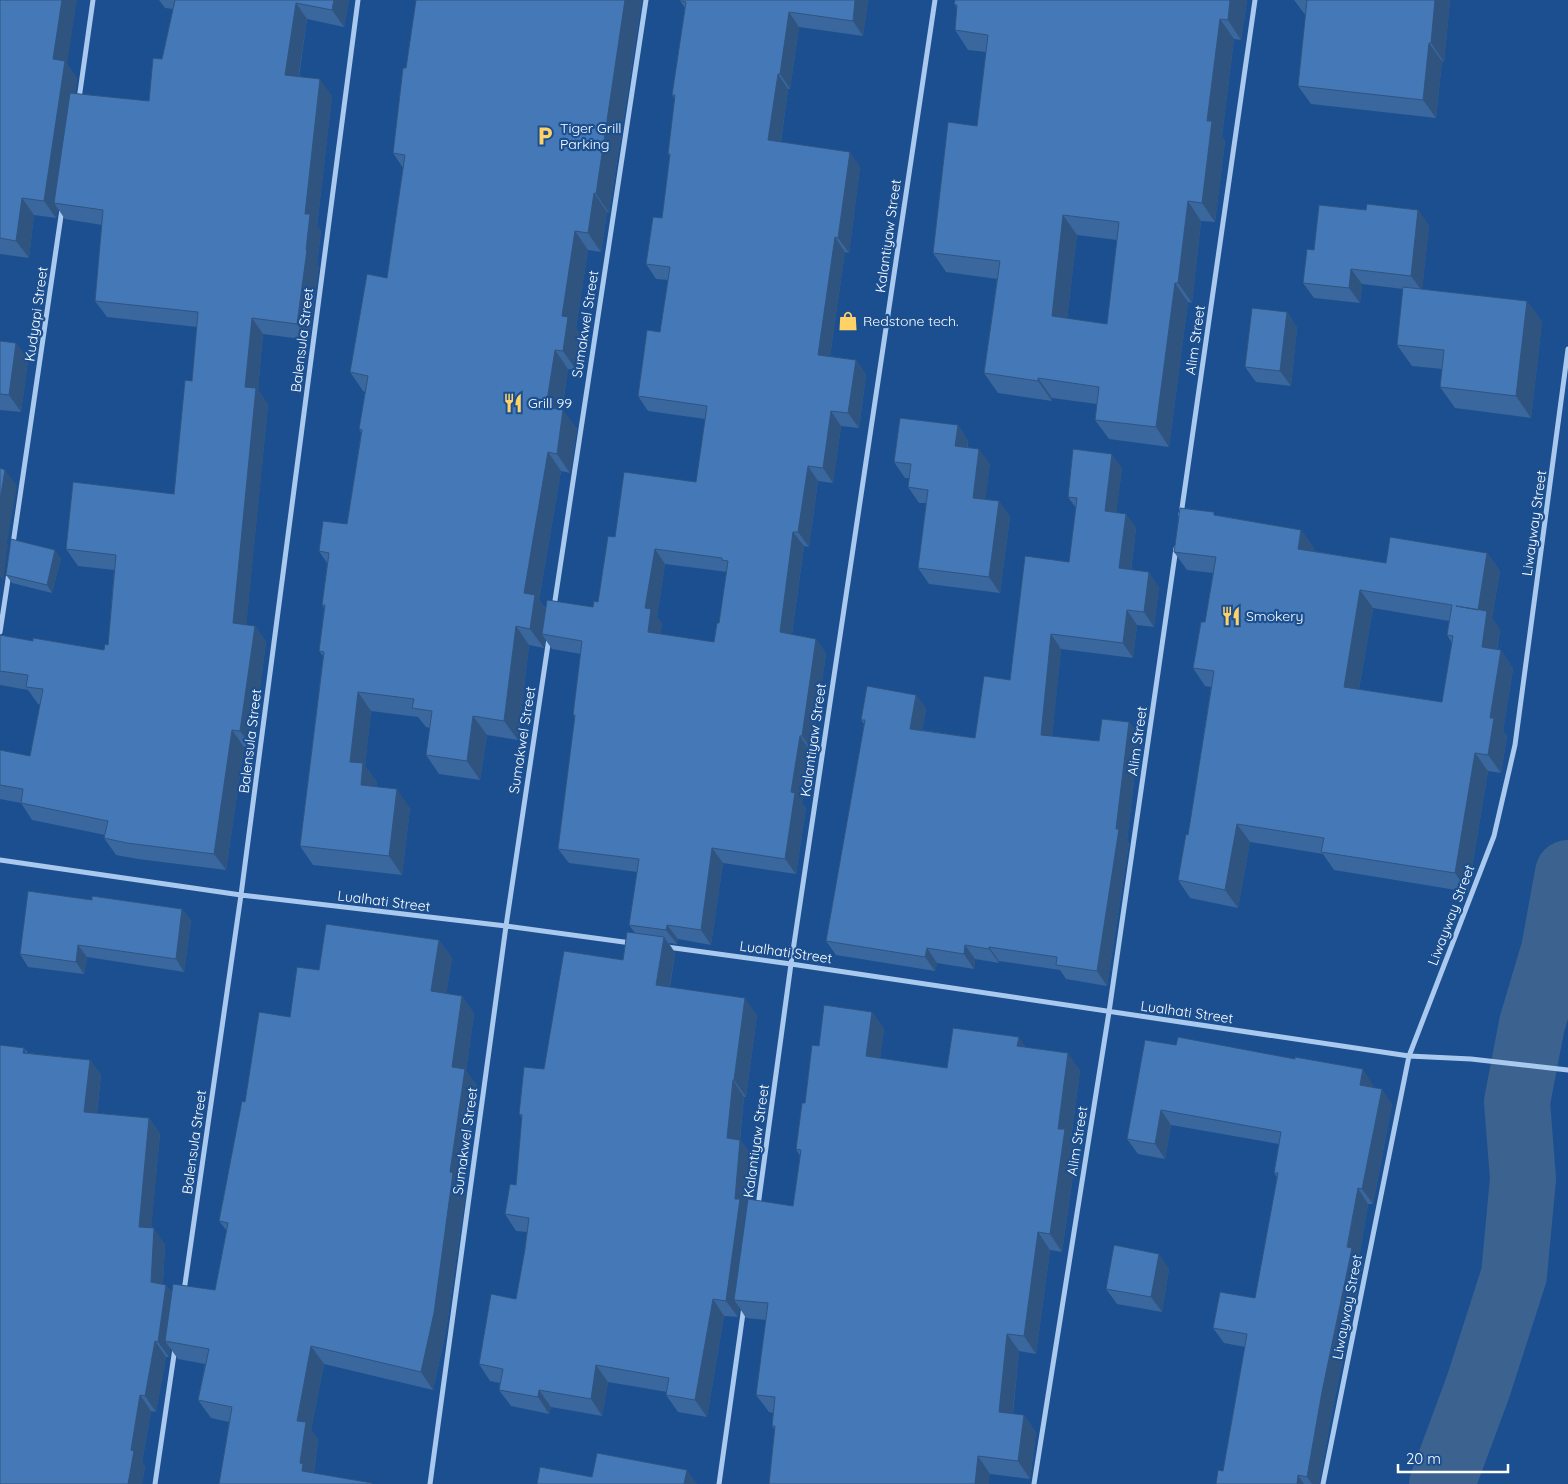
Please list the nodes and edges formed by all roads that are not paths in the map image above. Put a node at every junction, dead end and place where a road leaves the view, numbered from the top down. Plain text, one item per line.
1 (93, 0) edge
2 (358, 0) edge
3 (646, 0) edge
4 (935, 0) edge
5 (1255, 0) edge
6 (77, 108) edge
7 (63, 207) edge
8 (1568, 349) edge
9 (1180, 521) edge
10 (1177, 540) edge
11 (12, 553) edge
12 (10, 562) edge
13 (553, 611) edge
14 (550, 630) edge
15 (0, 632) edge
16 (0, 860) edge
17 (242, 896) junction
18 (506, 926) junction
19 (634, 943) edge
20 (663, 947) edge
21 (791, 964) junction
22 (1110, 1012) junction
23 (1409, 1056) junction
24 (1565, 1069) edge
25 (756, 1217) edge
26 (183, 1298) edge
27 (744, 1304) edge
28 (177, 1337) edge
29 (155, 1484) edge
30 (430, 1484) edge
31 (719, 1484) edge
32 (1034, 1484) edge
33 (1323, 1484) edge

1 - 6 street
2 - 17 street, Balensula Street
3 - 13 street, Sumakwel Street
4 - 21 street, Kalantiyaw Street
5 - 9 street, Alim Street
7 - 11 street, Kudyapi Street
8 - 23 street, Liwayway Street
10 - 22 street, Alim Street
12 - 15 street
14 - 18 street, Sumakwel Street
16 - 17 street, Lualhati Street
17 - 18 street, Lualhati Street
17 - 26 street, Balensula Street
18 - 19 street, Lualhati Street
18 - 30 street, Sumakwel Street
20 - 21 street, Lualhati Street
21 - 22 street, Lualhati Street
21 - 25 street, Kalantiyaw Street
22 - 23 street, Lualhati Street
22 - 32 street, Alim Street
23 - 24 street, Lualhati Street
23 - 33 street, Liwayway Street
27 - 31 street
28 - 29 street

